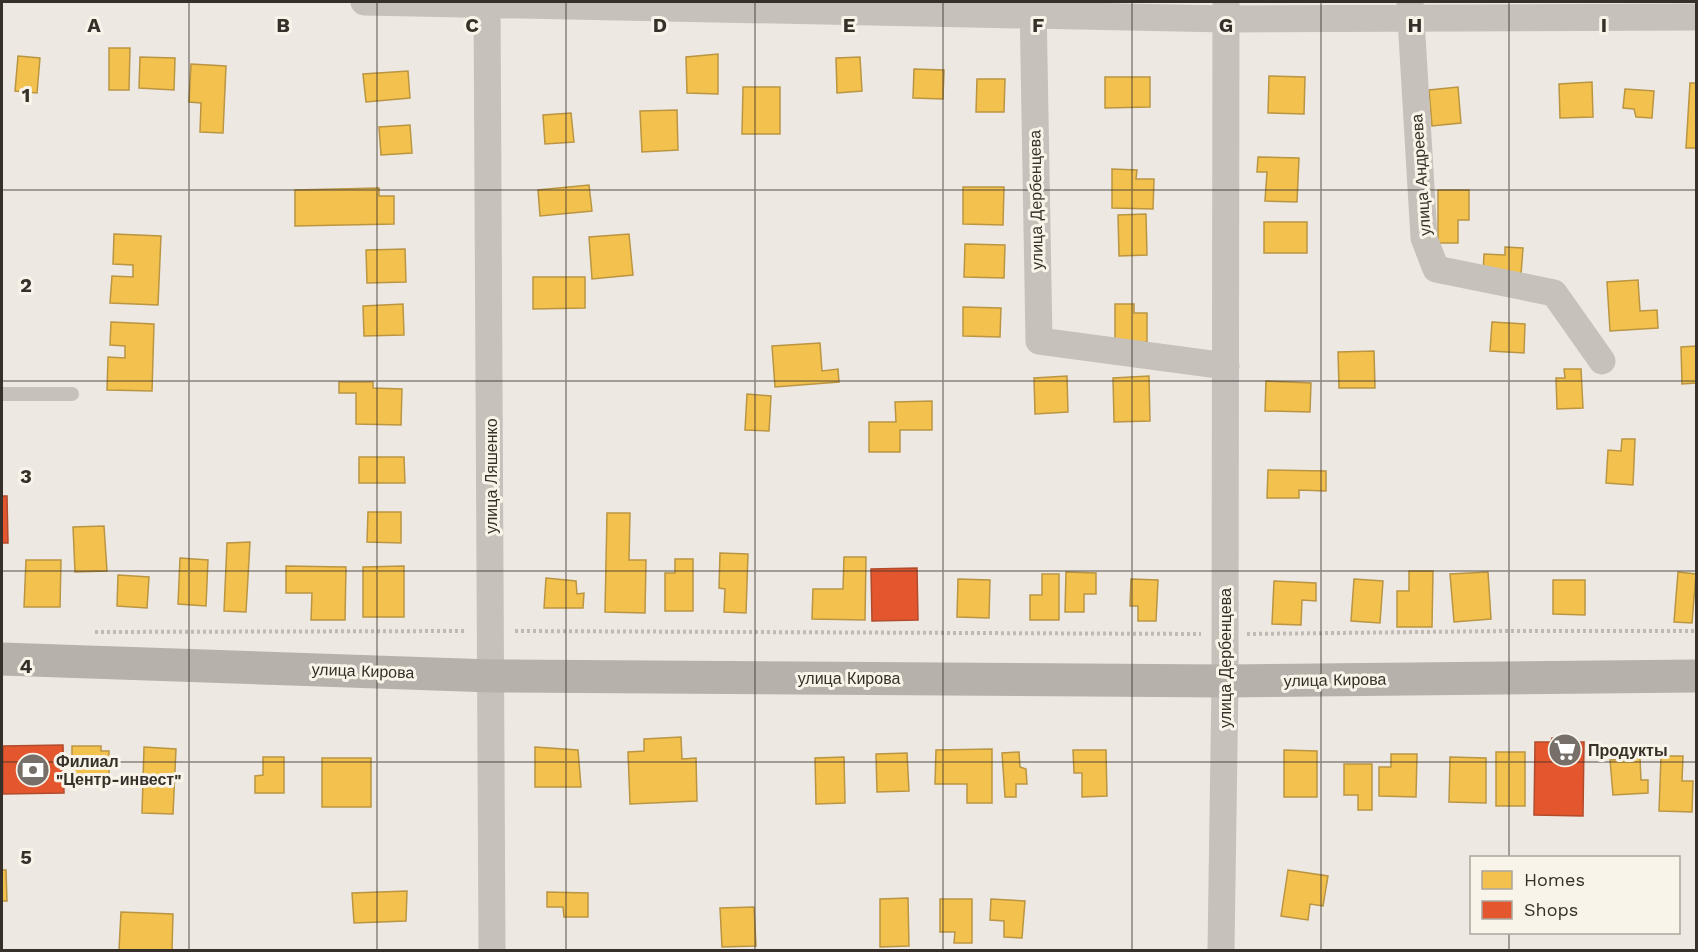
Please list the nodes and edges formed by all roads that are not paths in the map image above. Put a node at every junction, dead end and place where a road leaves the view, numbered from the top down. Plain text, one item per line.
1 (364, 2) edge
2 (488, 3) edge
3 (1033, 8) edge
4 (1226, 10) edge
5 (1410, 10) edge
6 (1696, 17) edge
7 (1602, 361) dead end
8 (1226, 366) junction
9 (2, 394) edge
10 (72, 394) dead end
11 (2, 659) edge
12 (492, 676) junction
13 (1696, 676) edge
14 (1225, 681) junction
15 (492, 951) edge
16 (1221, 951) edge

1 - 2 street
2 - 3 street
2 - 12 street, улица Ляшенко
3 - 4 street
3 - 8 street, улица Дербенцева
4 - 5 street
4 - 8 street, улица Дербенцева
5 - 6 street
5 - 7 street, улица Андреева
8 - 14 street, улица Дербенцева
9 - 10 lane
11 - 12 main road, улица Кирова
12 - 14 main road, улица Кирова
12 - 15 street, улица Ляшенко
13 - 14 main road, улица Кирова
14 - 16 street, улица Дербенцева

